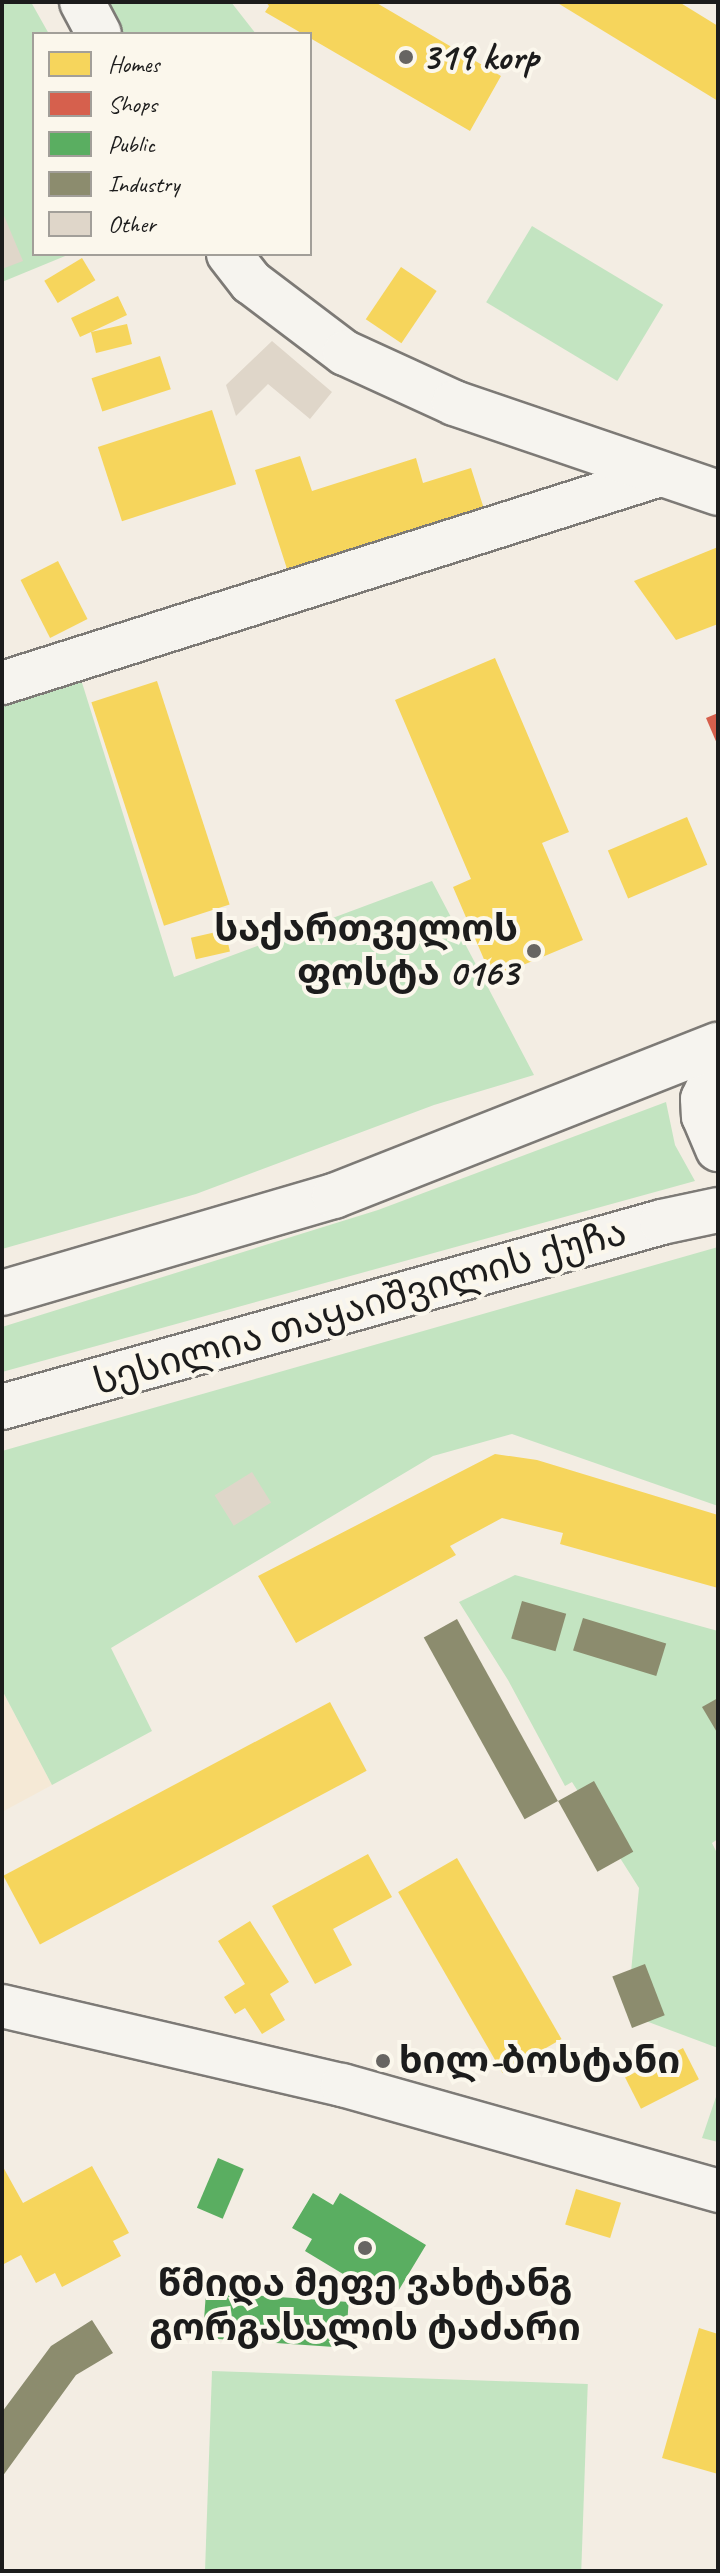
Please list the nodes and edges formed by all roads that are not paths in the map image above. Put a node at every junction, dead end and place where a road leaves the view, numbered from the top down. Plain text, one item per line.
1 (82, 2) edge
2 (98, 32) edge
3 (231, 256) edge
4 (660, 475) junction
5 (718, 493) edge
6 (2, 683) edge
7 (718, 1045) edge
8 (718, 1067) edge
9 (718, 1149) edge
10 (718, 1210) edge
11 (2, 1293) edge
12 (2, 1407) edge
13 (2, 2006) edge
14 (718, 2191) edge

1 - 2 main road
3 - 4 main road
4 - 5 main road
4 - 6 street
7 - 11 main road
8 - 9 main road
10 - 12 main road, სესილია თაყაიშვილის ქუჩა
13 - 14 street

